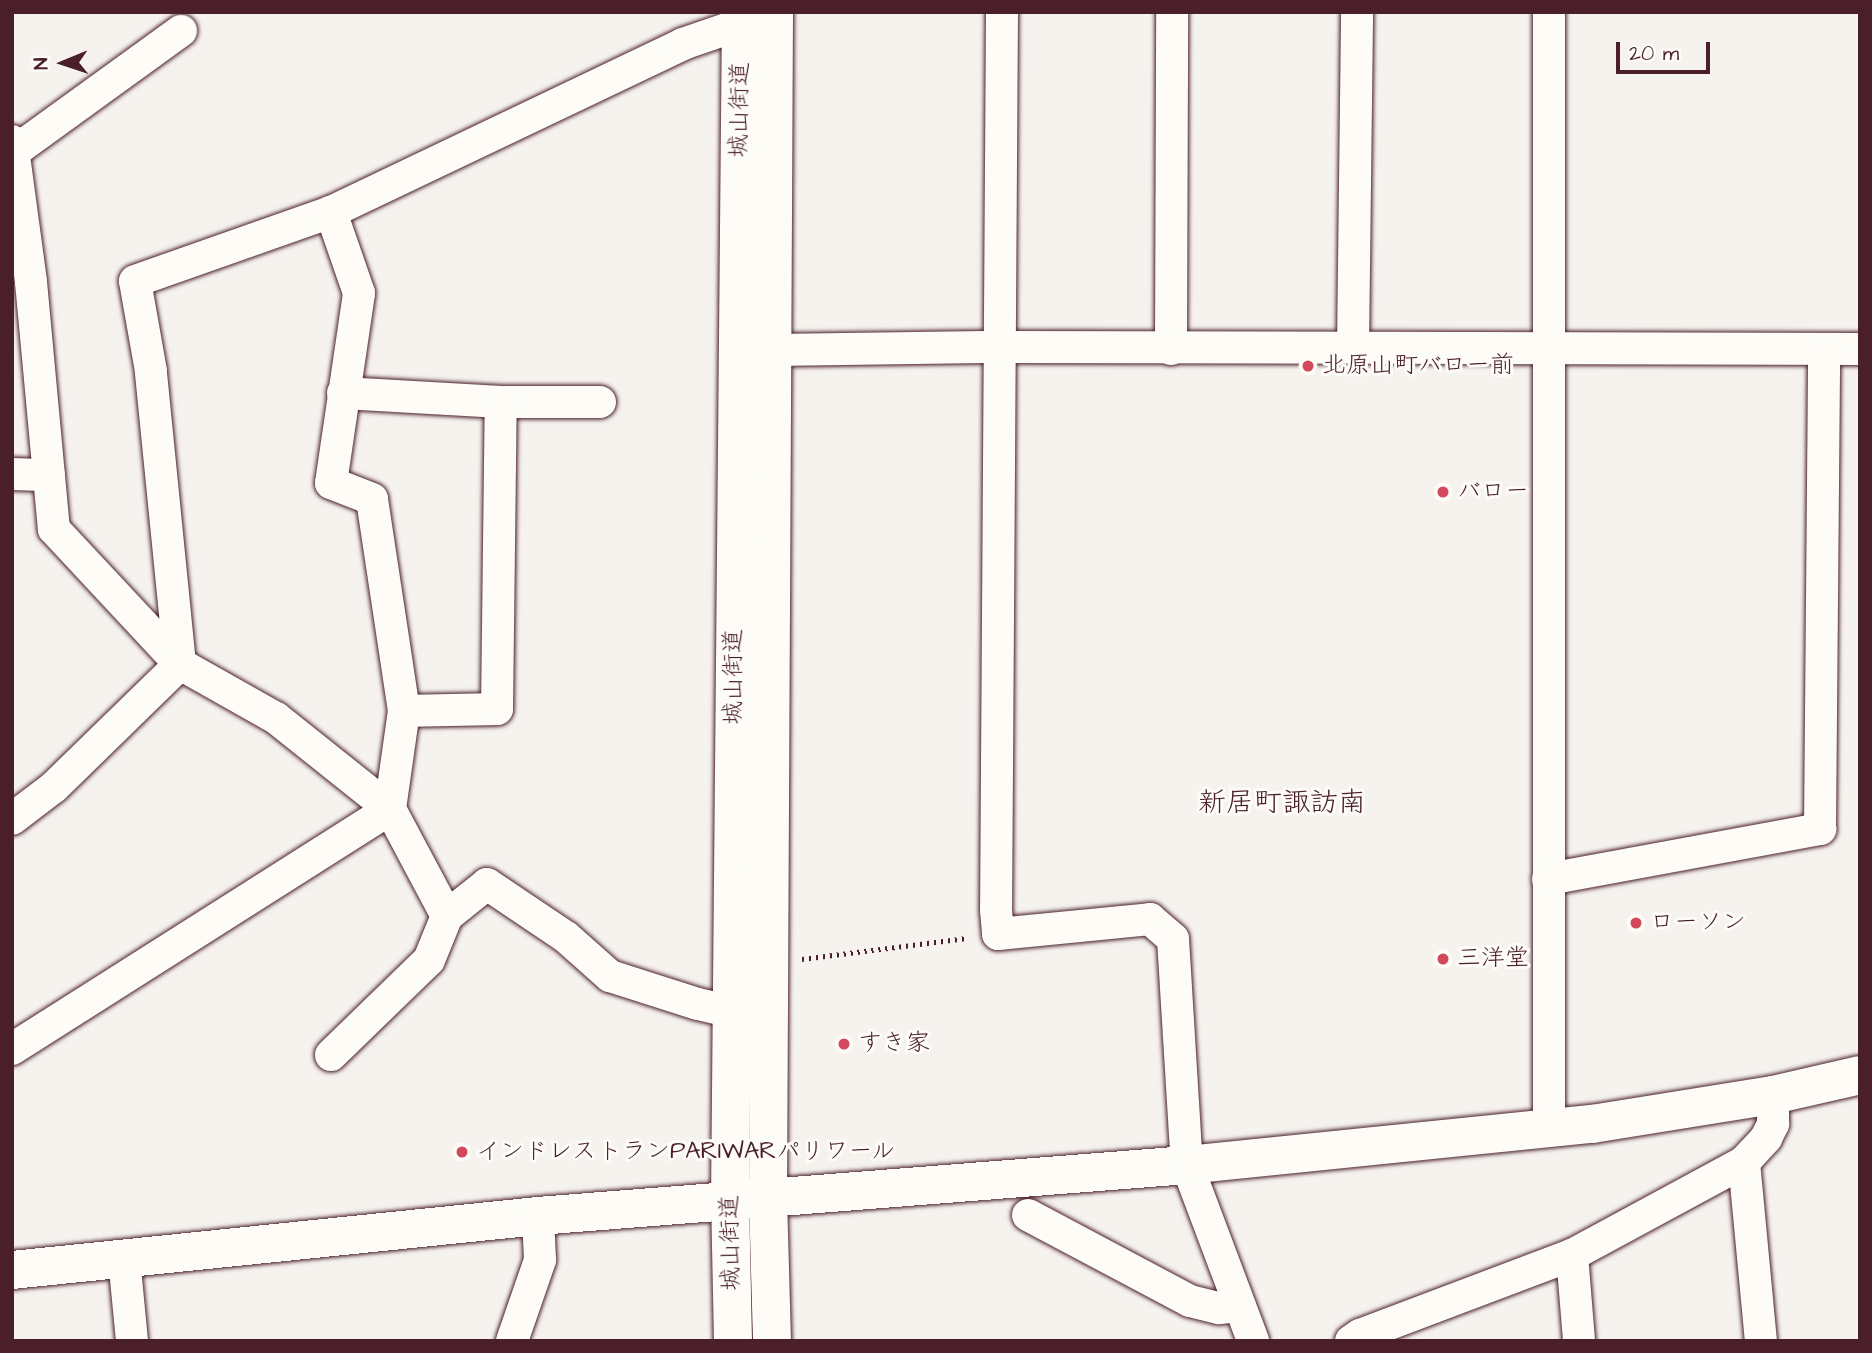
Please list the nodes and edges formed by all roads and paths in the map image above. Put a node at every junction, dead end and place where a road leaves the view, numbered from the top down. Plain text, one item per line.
1 (1002, 12) edge
2 (1172, 12) edge
3 (1357, 12) edge
4 (1549, 12) edge
5 (752, 16) edge
6 (181, 31) dead end
7 (13, 146) edge
8 (331, 212) junction
9 (1002, 347) junction
10 (1353, 347) junction
11 (1549, 348) junction
12 (1171, 349) junction
13 (1860, 349) edge
14 (774, 350) junction
15 (1824, 350) junction
16 (343, 393) junction
17 (501, 402) junction
18 (600, 402) dead end
19 (12, 474) edge
20 (49, 475) junction
21 (180, 664) junction
22 (404, 711) junction
23 (390, 809) junction
24 (12, 819) edge
25 (1548, 879) junction
26 (447, 916) junction
27 (998, 934) junction
28 (770, 963) junction
29 (732, 1012) junction
30 (12, 1049) edge
31 (331, 1055) dead end
32 (1860, 1075) edge
33 (1773, 1095) junction
34 (1549, 1129) junction
35 (1744, 1162) junction
36 (1187, 1166) junction
37 (768, 1199) junction
38 (730, 1202) junction
39 (1028, 1215) dead end
40 (538, 1216) junction
41 (1572, 1255) junction
42 (124, 1258) junction
43 (12, 1270) edge
44 (1240, 1306) junction
45 (132, 1341) edge
46 (512, 1341) edge
47 (733, 1341) edge
48 (772, 1341) edge
49 (1253, 1341) edge
50 (1351, 1341) edge
51 (1579, 1341) edge
52 (1761, 1341) edge

1 - 9 street
2 - 12 street
3 - 10 street
4 - 11 street
5 - 8 street
5 - 14 street, 城山街道
5 - 29 street, 城山街道
6 - 7 street
7 - 20 street
8 - 16 street
8 - 21 street
9 - 12 street
9 - 14 street
9 - 27 street
10 - 11 street
10 - 12 street
11 - 15 street
11 - 25 street
13 - 15 street
14 - 28 street, 城山街道
15 - 25 street
16 - 17 street
16 - 22 street
17 - 18 street
17 - 22 street
19 - 20 street
20 - 21 street
21 - 23 street
21 - 24 street
22 - 23 street
23 - 26 street
23 - 30 street
25 - 34 street
26 - 29 street
26 - 31 street
27 - 28 path
27 - 36 street
28 - 37 street, 城山街道
29 - 38 street, 城山街道
32 - 33 street
33 - 34 street
33 - 35 street
34 - 36 street
35 - 41 street
35 - 52 street
36 - 37 street
36 - 44 street
37 - 38 street
37 - 48 street, 城山街道
38 - 40 street
38 - 47 street, 城山街道
39 - 44 street
40 - 42 street
40 - 46 street
41 - 50 street
41 - 51 street
42 - 43 street
42 - 45 street
44 - 49 street

